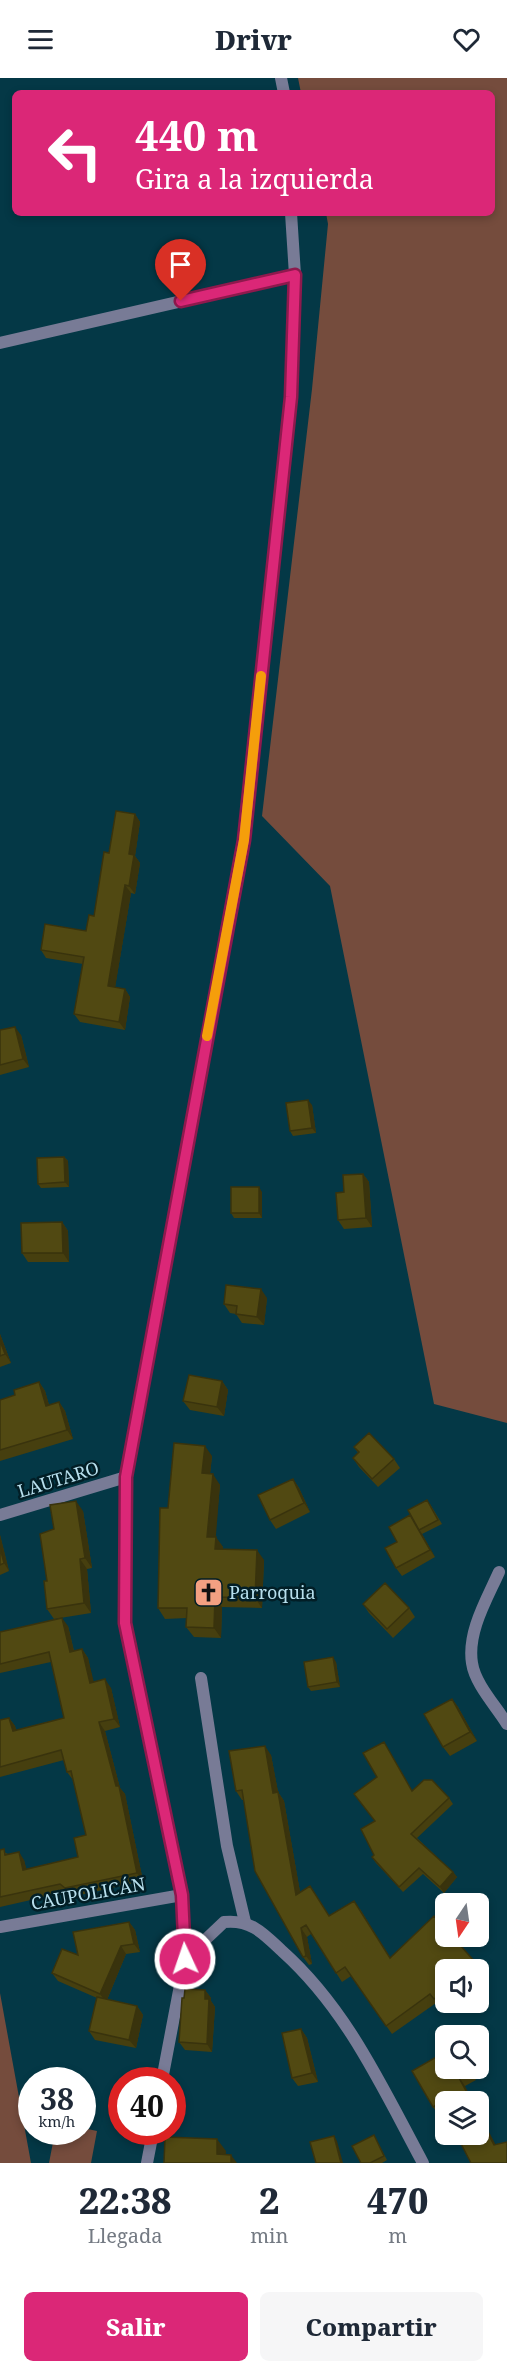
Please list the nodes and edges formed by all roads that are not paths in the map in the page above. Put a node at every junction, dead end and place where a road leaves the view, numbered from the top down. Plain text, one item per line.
1 (291, 216) edge
2 (295, 275) junction
3 (0, 343) edge
4 (126, 1477) junction
5 (0, 1515) edge
6 (499, 1572) dead end
7 (201, 1678) dead end
8 (507, 1724) edge
9 (182, 1895) junction
10 (245, 1922) junction
11 (0, 1927) edge
12 (185, 1959) junction
13 (164, 2067) edge
14 (150, 2145) edge
15 (147, 2163) edge
16 (423, 2163) edge

1 - 2 street
2 - 3 street
2 - 4 street
4 - 5 street, LAUTARO
4 - 9 street
6 - 8 street
7 - 10 street
9 - 11 street, CAUPOLICÁN
9 - 12 street
10 - 12 street
10 - 16 street
12 - 13 street
14 - 15 street

